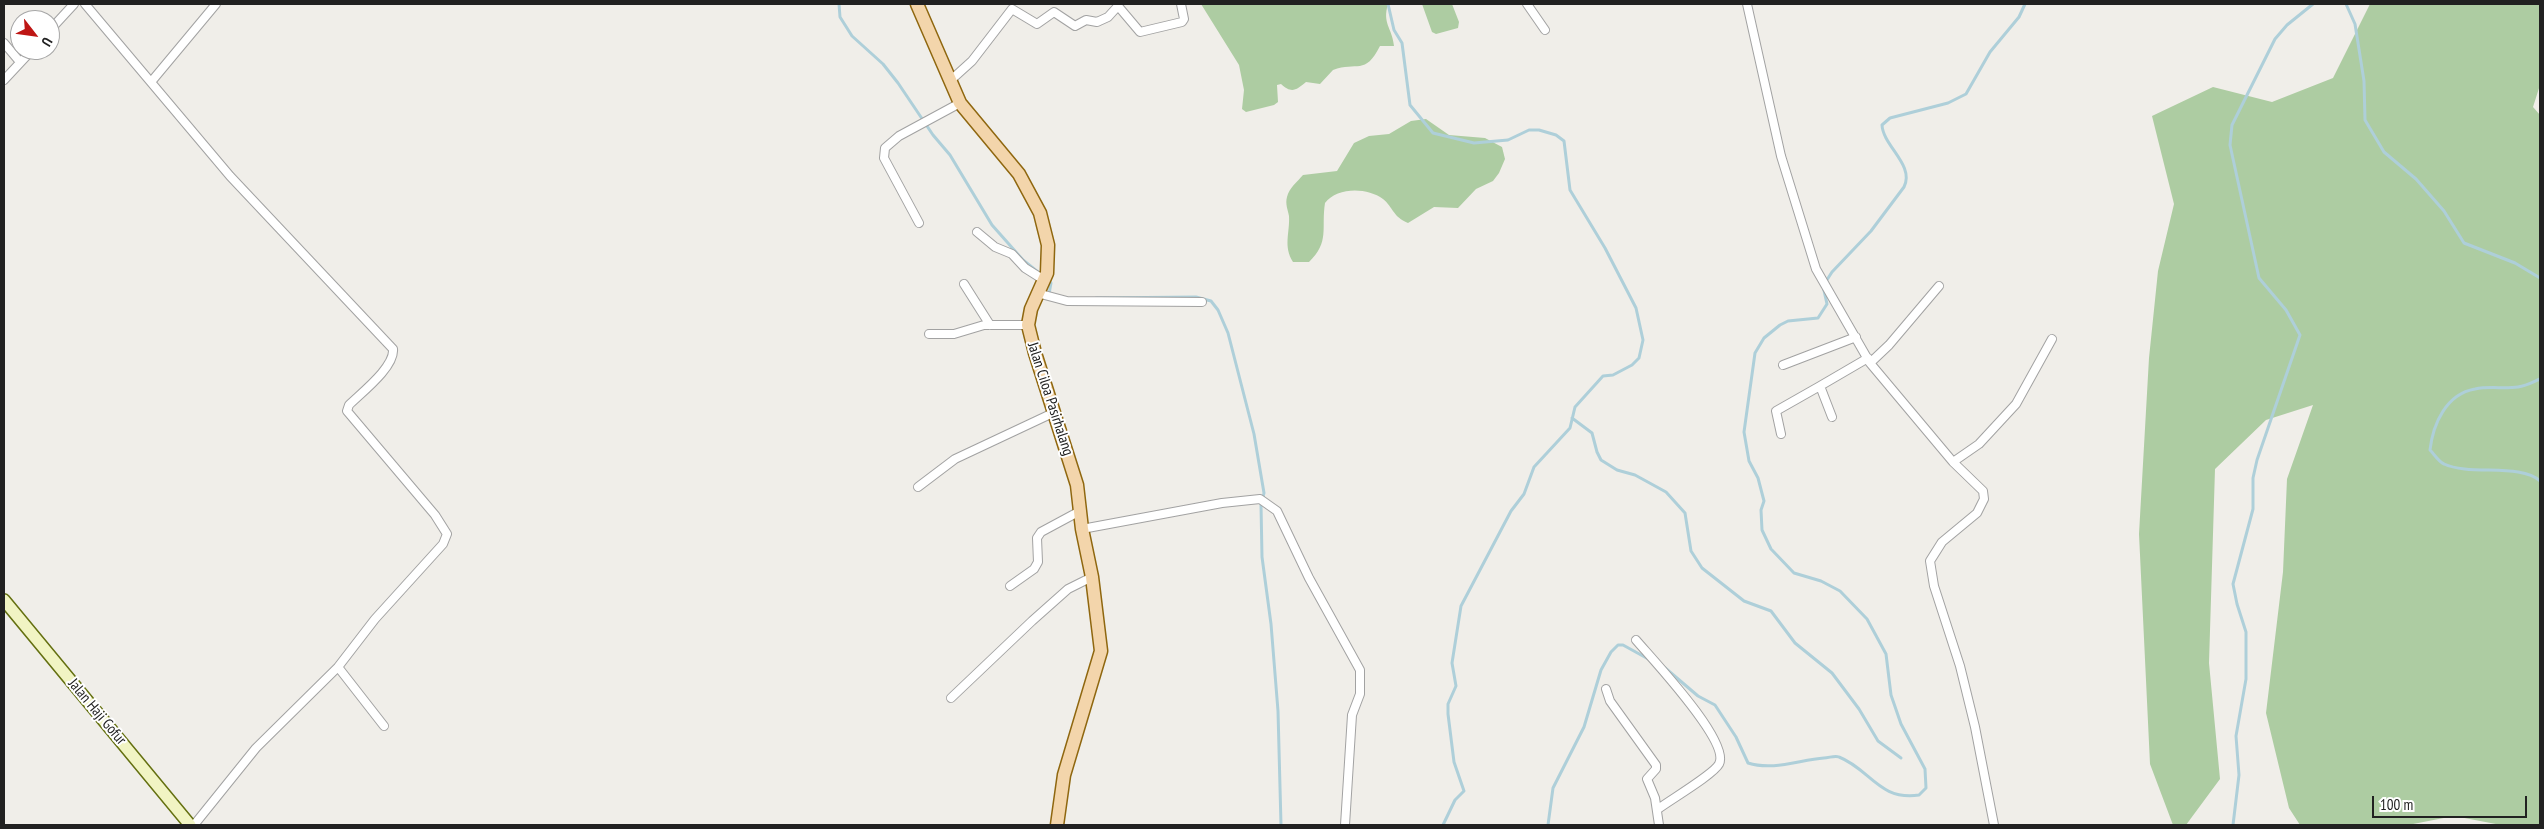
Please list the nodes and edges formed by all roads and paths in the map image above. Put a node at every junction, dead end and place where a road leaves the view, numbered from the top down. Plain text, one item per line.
1 (74, 4) edge
2 (85, 4) edge
3 (216, 4) edge
4 (917, 4) edge
5 (1181, 4) edge
6 (1527, 4) edge
7 (1747, 4) edge
8 (60, 19) edge
9 (1545, 30) dead end
10 (4, 43) edge
11 (20, 62) joint
12 (4, 80) edge
13 (951, 80) junction
14 (151, 82) junction
15 (960, 103) junction
16 (919, 223) dead end
17 (977, 232) dead end
18 (1044, 280) junction
19 (964, 284) dead end
20 (1939, 286) dead end
21 (1037, 293) junction
22 (1202, 302) dead end
23 (990, 325) junction
24 (1028, 325) junction
25 (929, 334) dead end
26 (1856, 337) junction
27 (2052, 339) dead end
28 (1869, 360) junction
29 (1784, 365) dead end
30 (1820, 386) junction
31 (1055, 412) junction
32 (1832, 417) dead end
33 (1781, 434) dead end
34 (1954, 462) junction
35 (918, 486) dead end
36 (1080, 511) junction
37 (1082, 529) junction
38 (1092, 577) junction
39 (1010, 586) dead end
40 (4, 600) edge
41 (1636, 640) dead end
42 (338, 667) junction
43 (1606, 690) dead end
44 (952, 698) dead end
45 (384, 726) dead end
46 (1658, 809) junction
47 (192, 825) edge
48 (1057, 825) edge
49 (1345, 825) edge
50 (1659, 825) edge
51 (1994, 825) edge

1 - 8 street
2 - 14 street
3 - 14 street
4 - 13 main road, Jalan Ciloa Pasirhalang
5 - 13 street
6 - 9 street
7 - 26 street
10 - 11 street
11 - 12 street
13 - 15 main road, Jalan Ciloa Pasirhalang
14 - 42 street
15 - 16 street
15 - 18 main road, Jalan Ciloa Pasirhalang
17 - 18 street
18 - 21 main road, Jalan Ciloa Pasirhalang
19 - 23 street
20 - 28 street
21 - 22 street
21 - 24 main road, Jalan Ciloa Pasirhalang
23 - 24 street
23 - 25 street
24 - 31 main road, Jalan Ciloa Pasirhalang
26 - 28 street
26 - 29 street
27 - 34 street
28 - 30 street
28 - 34 street
30 - 32 street
30 - 33 street
31 - 35 street
31 - 36 main road, Jalan Ciloa Pasirhalang
34 - 51 street
36 - 37 main road, Jalan Ciloa Pasirhalang
36 - 39 street
37 - 38 main road, Jalan Ciloa Pasirhalang
37 - 49 street
38 - 44 street
38 - 48 main road, Jalan Ciloa Pasirhalang
40 - 47 street, Jalan Haji Gofur
41 - 46 street
42 - 45 street
42 - 47 street
43 - 46 street
46 - 50 street

